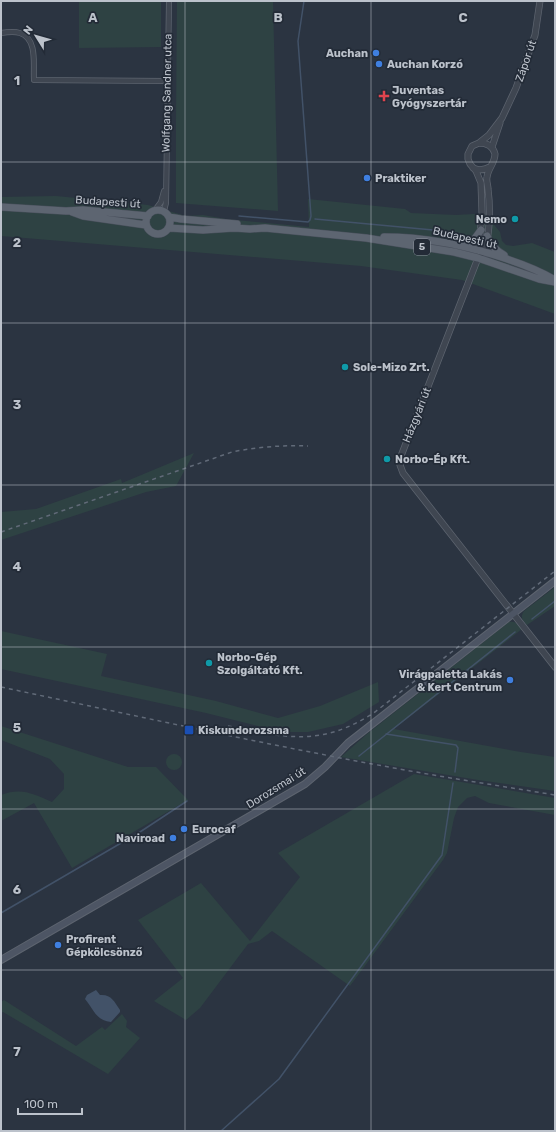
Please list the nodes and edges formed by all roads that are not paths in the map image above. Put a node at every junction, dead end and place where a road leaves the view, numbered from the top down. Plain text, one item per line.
1 (169, 1) edge
2 (540, 1) edge
3 (1, 33) edge
4 (168, 81) junction
5 (502, 118) junction
6 (480, 143) junction
7 (492, 147) junction
8 (473, 167) junction
9 (490, 167) junction
10 (166, 185) junction
11 (1, 207) edge
12 (155, 210) junction
13 (66, 211) junction
14 (167, 214) junction
15 (148, 216) junction
16 (146, 225) junction
17 (169, 228) junction
18 (265, 228) junction
19 (481, 230) junction
20 (488, 236) junction
21 (366, 238) junction
22 (459, 245) junction
23 (481, 251) junction
24 (478, 258) junction
25 (516, 262) junction
26 (555, 281) edge
27 (555, 581) edge
28 (513, 613) junction
29 (555, 667) edge
30 (1, 960) edge

1 - 4 street, Wolfgang Sandner utca
2 - 5 street, Zápor út
3 - 4 street
4 - 10 street, Wolfgang Sandner utca
5 - 6 street, Zápor út
5 - 7 street, Zápor út
6 - 7 street
6 - 8 street, Zápor út
7 - 9 street, Zápor út
8 - 9 street
8 - 19 street, Zápor út
9 - 20 street, Zápor út
10 - 12 street, Wolfgang Sandner utca
10 - 14 street, Wolfgang Sandner utca
11 - 13 main road, Budapesti út / 5
12 - 14 main road, Budapesti út / 5
12 - 15 main road, Budapesti út
13 - 15 main road, Budapesti út / 5
13 - 16 main road, Budapesti út / 5
14 - 17 main road
14 - 18 main road, Budapesti út / 5
15 - 16 main road, Budapesti út
16 - 17 main road, Budapesti út / 5
17 - 18 main road, Budapesti út / 5
18 - 21 main road, Budapesti út / 5
19 - 22 main road
19 - 23 street, Zápor út
20 - 23 street, Zápor út
20 - 25 main road
21 - 22 main road, Budapesti út / 5
21 - 24 main road, Budapesti út / 5
22 - 23 main road, Budapesti út / 5
23 - 24 street, Zápor út
23 - 25 main road, Budapesti út / 5
24 - 26 main road, Budapesti út / 5
24 - 28 street, Házgyári út
25 - 26 main road, Budapesti út / 5
27 - 28 main road, Dorozsmai út
28 - 29 street, Házgyári út
28 - 30 main road, Dorozsmai út

